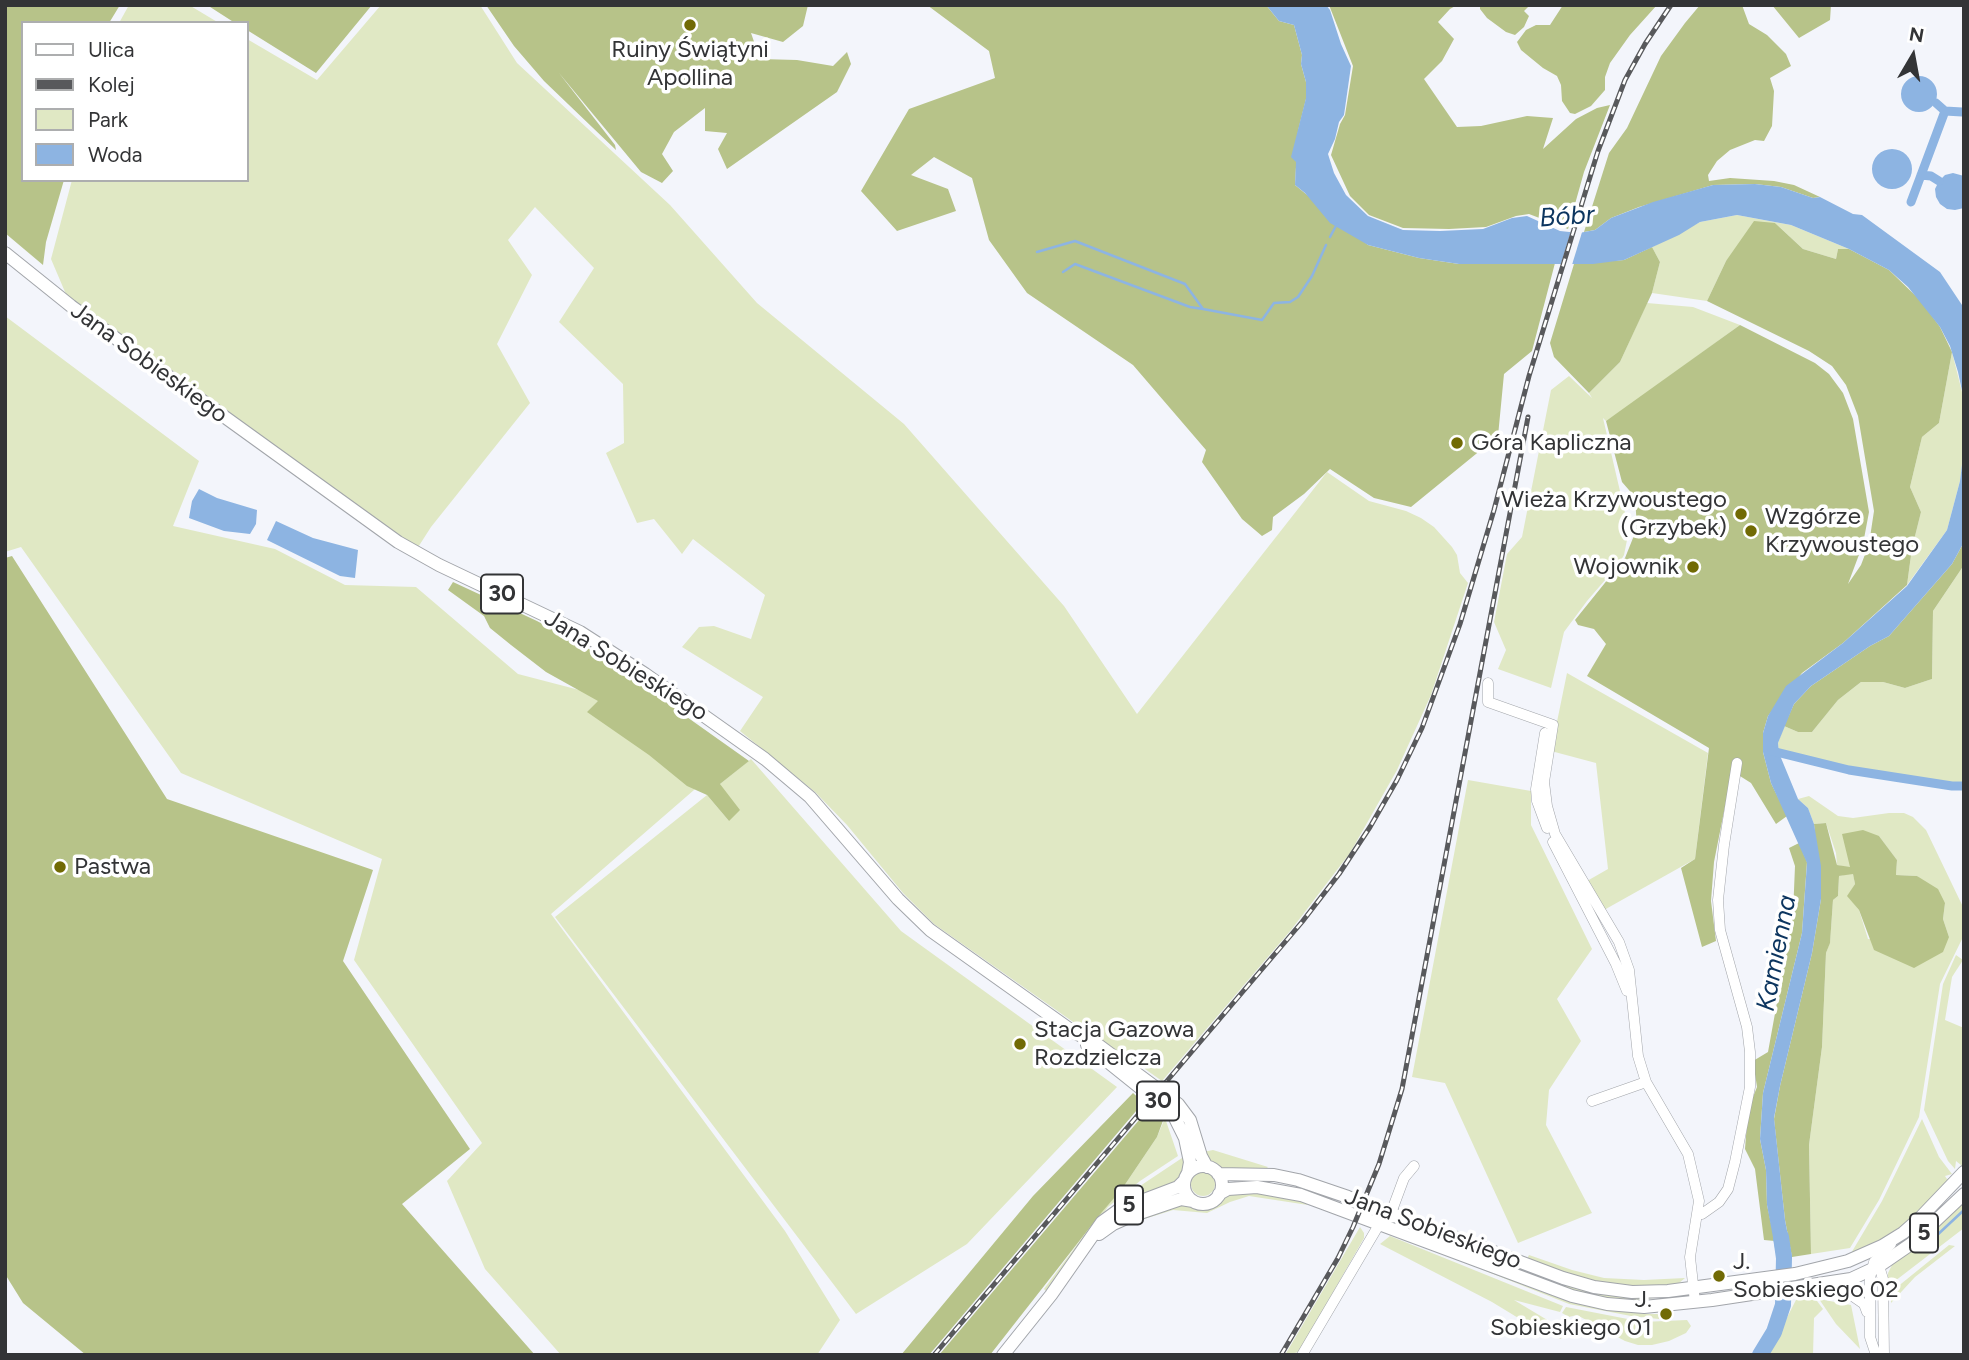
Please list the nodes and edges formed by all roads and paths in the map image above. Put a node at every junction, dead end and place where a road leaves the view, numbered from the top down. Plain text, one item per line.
1 (5, 253) edge
2 (1488, 683) dead end
3 (1737, 763) dead end
4 (1072, 1031) junction
5 (1646, 1082) junction
6 (1592, 1101) dead end
7 (1414, 1166) dead end
8 (1213, 1170) junction
9 (1964, 1172) edge
10 (1186, 1177) junction
11 (1219, 1194) junction
12 (1964, 1194) edge
13 (1193, 1201) junction
14 (1360, 1201) junction
15 (1391, 1213) junction
16 (1699, 1213) junction
17 (1406, 1219) junction
18 (1380, 1223) junction
19 (1896, 1238) junction
20 (1086, 1247) junction
21 (1854, 1259) junction
22 (1875, 1266) junction
23 (1693, 1288) junction
24 (1798, 1288) junction
25 (1695, 1303) junction
26 (1869, 1319) junction
27 (1003, 1355) edge
28 (1303, 1355) edge
29 (1876, 1355) edge
30 (1884, 1355) edge

1 - 4 main road, Jana Sobieskiego / 30
2 - 5 street
3 - 16 street
4 - 8 main road, Jana Sobieskiego / 30
4 - 10 main road, Jana Sobieskiego / 30
5 - 6 street
5 - 16 street
7 - 15 street
8 - 10 main road, 5
8 - 11 main road
8 - 14 main road, Jana Sobieskiego / 5
9 - 19 main road, 5
10 - 13 main road
10 - 20 main road, 5
11 - 13 main road, 5
11 - 18 main road, Jana Sobieskiego / 5
12 - 22 main road, 5
13 - 20 main road, 5
14 - 15 main road, Jana Sobieskiego / 5
14 - 18 street
15 - 17 main road, Jana Sobieskiego / 5
16 - 23 street
17 - 18 street
17 - 23 main road, Jana Sobieskiego / 5
18 - 25 main road, Jana Sobieskiego / 5
18 - 28 street
19 - 21 main road, 5
19 - 22 street
20 - 27 main road, 5
21 - 22 street
21 - 23 main road, Jana Sobieskiego / 5
22 - 24 main road, Jana Sobieskiego / 5
22 - 26 street
22 - 30 street
23 - 25 street
24 - 25 main road, Jana Sobieskiego / 5
24 - 26 street, Jana Sobieskiego
26 - 29 street

